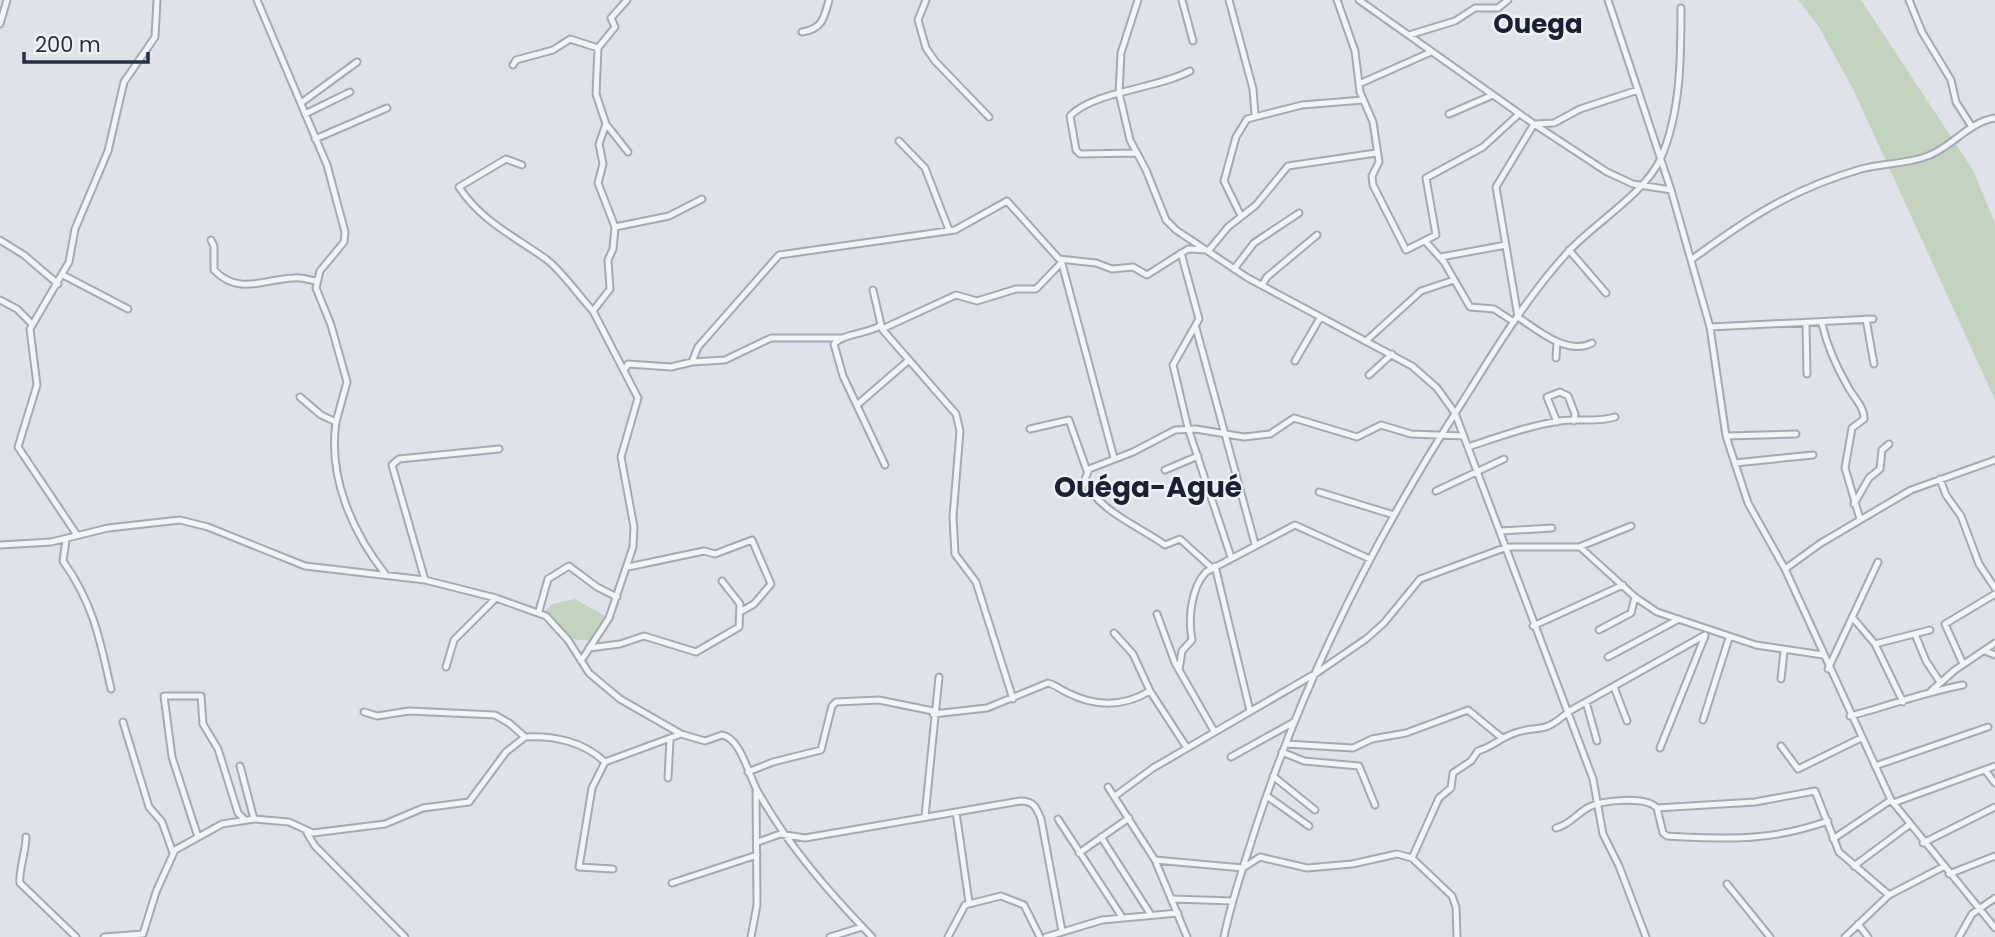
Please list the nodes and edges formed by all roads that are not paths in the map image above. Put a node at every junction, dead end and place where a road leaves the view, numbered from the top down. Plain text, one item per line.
1 (7, 0) edge
2 (157, 0) edge
3 (257, 0) edge
4 (627, 0) edge
5 (829, 0) edge
6 (926, 0) edge
7 (1138, 0) edge
8 (1182, 0) edge
9 (1229, 0) edge
10 (1337, 0) edge
11 (1359, 0) edge
12 (1508, 0) edge
13 (1608, 0) edge
14 (1909, 0) edge
15 (1681, 8) dead end
16 (0, 24) edge
17 (802, 32) dead end
18 (1409, 35) junction
19 (1193, 41) dead end
20 (598, 48) junction
21 (1431, 52) junction
22 (357, 62) dead end
23 (513, 65) dead end
24 (1189, 71) dead end
25 (1359, 84) junction
26 (1638, 90) junction
27 (350, 92) dead end
28 (1119, 93) junction
29 (1493, 95) junction
30 (1363, 100) junction
31 (301, 103) junction
32 (387, 108) dead end
33 (305, 114) junction
34 (1449, 114) dead end
35 (1519, 114) junction
36 (1255, 115) junction
37 (989, 117) dead end
38 (1995, 118) edge
39 (606, 124) junction
40 (1534, 124) junction
41 (1972, 127) junction
42 (316, 139) junction
43 (899, 141) dead end
44 (628, 152) dead end
45 (1137, 153) junction
46 (1376, 153) junction
47 (1660, 159) junction
48 (522, 165) dead end
49 (1640, 185) junction
50 (1671, 190) junction
51 (702, 199) dead end
52 (1299, 213) dead end
53 (1241, 216) junction
54 (615, 227) junction
55 (950, 230) junction
56 (1317, 235) dead end
57 (0, 240) edge
58 (211, 240) dead end
59 (1426, 242) junction
60 (1506, 245) junction
61 (1209, 250) junction
62 (1569, 250) junction
63 (1181, 253) junction
64 (1441, 257) junction
65 (1691, 260) junction
66 (1062, 261) junction
67 (1234, 269) junction
68 (63, 275) junction
69 (1454, 280) junction
70 (316, 281) junction
71 (58, 284) junction
72 (1262, 285) junction
73 (873, 290) dead end
74 (1606, 293) dead end
75 (0, 300) edge
76 (128, 309) dead end
77 (593, 311) junction
78 (1320, 318) junction
79 (1516, 319) junction
80 (33, 324) junction
81 (1806, 324) junction
82 (1822, 324) junction
83 (1196, 327) junction
84 (1710, 327) junction
85 (881, 328) junction
86 (842, 338) junction
87 (1366, 341) junction
88 (1557, 342) junction
89 (1592, 343) dead end
90 (1392, 354) junction
91 (1556, 358) dead end
92 (909, 360) junction
93 (1295, 361) dead end
94 (692, 362) junction
95 (1874, 364) dead end
96 (626, 372) junction
97 (1807, 374) dead end
98 (1369, 375) dead end
99 (300, 397) dead end
100 (857, 405) junction
101 (1570, 405) junction
102 (1455, 413) junction
103 (1615, 417) dead end
104 (1560, 421) junction
105 (1574, 421) junction
106 (336, 422) junction
107 (1188, 428) junction
108 (1030, 429) dead end
109 (1796, 433) dead end
110 (1223, 434) junction
111 (1441, 436) junction
112 (1464, 436) junction
113 (1726, 436) junction
114 (1889, 444) dead end
115 (1468, 447) junction
116 (499, 449) dead end
117 (1812, 455) dead end
118 (1198, 456) junction
119 (1114, 458) junction
120 (1504, 459) dead end
121 (1995, 460) edge
122 (1735, 463) junction
123 (884, 465) dead end
124 (1477, 469) junction
125 (1165, 470) dead end
126 (1087, 471) junction
127 (1940, 479) junction
128 (1436, 491) dead end
129 (1319, 492) dead end
130 (1854, 504) junction
131 (1394, 515) junction
132 (1860, 519) junction
133 (1631, 526) dead end
134 (1552, 528) dead end
135 (1502, 531) junction
136 (77, 535) junction
137 (66, 540) junction
138 (1255, 544) junction
139 (0, 545) edge
140 (1507, 547) junction
141 (1579, 547) junction
142 (1231, 558) junction
143 (1370, 559) junction
144 (1878, 562) dead end
145 (628, 567) junction
146 (1214, 567) junction
147 (1786, 569) junction
148 (386, 575) junction
149 (425, 580) junction
150 (722, 581) dead end
151 (1623, 585) junction
152 (1995, 588) edge
153 (1995, 594) edge
154 (617, 597) junction
155 (1635, 597) junction
156 (496, 598) junction
157 (539, 611) junction
158 (740, 612) junction
159 (1157, 614) dead end
160 (1853, 618) junction
161 (1679, 619) junction
162 (1533, 626) junction
163 (1599, 630) dead end
164 (1930, 630) dead end
165 (1706, 632) junction
166 (1114, 633) dead end
167 (1915, 634) junction
168 (1729, 638) junction
169 (1995, 643) edge
170 (1875, 644) junction
171 (589, 648) junction
172 (1784, 651) junction
173 (1985, 651) junction
174 (1823, 655) junction
175 (1995, 655) edge
176 (1608, 657) dead end
177 (581, 661) junction
178 (1964, 664) junction
179 (446, 667) dead end
180 (1829, 669) junction
181 (1179, 670) junction
182 (1318, 672) junction
183 (939, 677) dead end
184 (1781, 678) dead end
185 (1940, 682) junction
186 (1964, 685) dead end
187 (1614, 687) junction
188 (110, 689) dead end
189 (1150, 691) junction
190 (1931, 691) junction
191 (1013, 699) junction
192 (1586, 702) junction
193 (1903, 702) junction
194 (1250, 711) junction
195 (364, 712) dead end
196 (1568, 712) junction
197 (933, 713) junction
198 (1850, 716) junction
199 (1703, 720) dead end
200 (1628, 721) dead end
201 (123, 722) dead end
202 (1294, 722) junction
203 (1988, 727) dead end
204 (1214, 731) junction
205 (681, 734) junction
206 (525, 737) junction
207 (1502, 738) junction
208 (1861, 738) junction
209 (670, 740) junction
210 (1597, 741) dead end
211 (1286, 744) junction
212 (1781, 746) dead end
213 (1187, 748) junction
214 (1660, 748) dead end
215 (1282, 752) junction
216 (1231, 757) dead end
217 (605, 762) junction
218 (240, 766) dead end
219 (1875, 766) junction
220 (1995, 766) edge
221 (1985, 770) junction
222 (748, 772) junction
223 (1273, 776) junction
224 (668, 778) dead end
225 (1995, 783) edge
226 (1108, 787) dead end
227 (756, 790) junction
228 (1115, 796) junction
229 (1266, 796) junction
230 (1892, 802) junction
231 (1598, 804) junction
232 (1375, 805) dead end
233 (1995, 807) edge
234 (1657, 808) junction
235 (1315, 810) dead end
236 (956, 812) junction
237 (925, 816) junction
238 (1129, 818) junction
239 (1058, 819) dead end
240 (245, 820) junction
241 (254, 820) junction
242 (1828, 821) junction
243 (1909, 825) junction
244 (1309, 826) dead end
245 (1556, 828) dead end
246 (307, 832) junction
247 (784, 834) junction
248 (26, 837) dead end
249 (198, 837) junction
250 (1101, 837) junction
251 (805, 838) junction
252 (1833, 839) junction
253 (758, 842) junction
254 (1923, 843) junction
255 (173, 853) junction
256 (1079, 853) junction
257 (757, 855) junction
258 (799, 855) junction
259 (1995, 856) edge
260 (1412, 858) junction
261 (1155, 860) junction
262 (1854, 866) junction
263 (1943, 866) junction
264 (1243, 868) junction
265 (613, 870) dead end
266 (1949, 874) junction
267 (672, 883) dead end
268 (1727, 884) dead end
269 (1889, 895) junction
270 (1995, 898) edge
271 (1173, 899) junction
272 (1233, 901) junction
273 (969, 902) junction
274 (1979, 908) junction
275 (1178, 913) junction
276 (1151, 915) junction
277 (1122, 917) junction
278 (1858, 924) junction
279 (862, 927) junction
280 (1995, 928) edge
281 (1062, 931) junction
282 (76, 937) edge
283 (104, 937) edge
284 (405, 937) edge
285 (751, 937) edge
286 (830, 937) edge
287 (872, 937) edge
288 (948, 937) edge
289 (1040, 937) edge
290 (1046, 937) edge
291 (1187, 937) edge
292 (1224, 937) edge
293 (1457, 937) edge
294 (1646, 937) edge
295 (1770, 937) edge
296 (1845, 937) edge
297 (1868, 937) edge
298 (1959, 937) edge

1 - 16 street
2 - 68 street
3 - 31 street
4 - 20 street
5 - 17 street
6 - 37 street
7 - 28 street
8 - 19 street
9 - 36 street
10 - 25 street
11 - 18 street
12 - 18 street
13 - 26 street
14 - 41 street
15 - 47 street
18 - 21 street
20 - 23 street
20 - 39 street
21 - 25 street
21 - 29 street
22 - 31 street
24 - 28 street
25 - 30 street
26 - 40 street
26 - 47 street
27 - 33 street
28 - 45 street
28 - 45 street
29 - 34 street
29 - 35 street
30 - 36 street
30 - 46 street
31 - 33 street
32 - 42 street
33 - 42 street
35 - 40 street
35 - 59 street
36 - 53 street
38 - 41 street
39 - 44 street
39 - 54 street
40 - 49 street
40 - 60 street
41 - 65 street
42 - 70 street
43 - 55 street
45 - 61 street
46 - 53 street
46 - 59 street
47 - 49 street
47 - 50 street
48 - 77 street
49 - 50 street
49 - 62 street
50 - 65 street
51 - 54 street
52 - 67 street
53 - 61 street
54 - 77 street
55 - 66 street
55 - 94 street
56 - 72 street
57 - 71 street
58 - 70 street
59 - 64 street
60 - 64 street
60 - 79 street
61 - 63 street
61 - 67 street
62 - 74 street
62 - 79 street
63 - 66 street
63 - 83 street
64 - 69 street
65 - 84 street
66 - 85 street
66 - 119 street
67 - 72 street
68 - 71 street
68 - 76 street
69 - 79 street
69 - 87 street
70 - 106 street
71 - 80 street
72 - 78 street
73 - 85 street
75 - 80 street
77 - 96 street
78 - 87 street
78 - 93 street
79 - 88 street
79 - 102 street
80 - 136 street
81 - 82 street
81 - 84 street
81 - 97 street
82 - 95 street
82 - 130 street
83 - 107 street
83 - 110 street
84 - 113 street
85 - 86 street
85 - 92 street
86 - 94 street
86 - 100 street
87 - 90 street
88 - 89 street
88 - 91 street
90 - 98 street
90 - 102 street
92 - 100 street
92 - 191 street
94 - 96 street
96 - 145 street
99 - 106 street
100 - 123 street
101 - 104 street
101 - 104 street
101 - 105 street
102 - 111 street
102 - 112 street
103 - 105 street
104 - 105 street
104 - 115 street
106 - 148 street
107 - 110 street
107 - 118 street
107 - 119 street
108 - 126 street
109 - 113 street
110 - 111 street
110 - 138 street
111 - 112 street
111 - 131 street
112 - 115 street
113 - 122 street
114 - 130 street
115 - 124 street
116 - 149 street
117 - 122 street
118 - 125 street
118 - 142 street
119 - 126 street
120 - 124 street
121 - 127 street
122 - 147 street
124 - 128 street
124 - 135 street
126 - 146 street
127 - 132 street
127 - 152 street
129 - 131 street
130 - 132 street
131 - 143 street
132 - 147 street
133 - 141 street
134 - 135 street
135 - 140 street
136 - 137 street
136 - 148 street
137 - 139 street
137 - 188 street
138 - 142 street
138 - 143 street
140 - 141 street
140 - 162 street
140 - 182 street
141 - 151 street
142 - 146 street
143 - 182 street
144 - 160 street
145 - 154 street
145 - 158 street
146 - 181 street
146 - 194 street
147 - 174 street
148 - 149 street
149 - 156 street
150 - 158 street
151 - 155 street
151 - 162 street
153 - 178 street
154 - 157 street
154 - 171 street
155 - 161 street
155 - 163 street
156 - 157 street
156 - 179 street
157 - 177 street
158 - 171 street
159 - 181 street
160 - 170 street
160 - 180 street
161 - 165 street
161 - 176 street
162 - 196 street
164 - 167 street
165 - 168 street
165 - 187 street
165 - 214 street
166 - 189 street
167 - 170 street
167 - 185 street
168 - 172 street
168 - 199 street
169 - 173 street
170 - 193 street
171 - 177 street
172 - 174 street
172 - 184 street
173 - 175 street
173 - 178 street
174 - 180 street
177 - 205 street
178 - 185 street
180 - 198 street
181 - 204 street
182 - 194 street
182 - 202 street
183 - 197 street
185 - 190 street
186 - 190 street
187 - 192 street
187 - 200 street
189 - 191 street
189 - 213 street
190 - 193 street
191 - 197 street
192 - 196 street
192 - 210 street
193 - 198 street
194 - 204 street
195 - 206 street
196 - 207 street
196 - 231 street
197 - 222 street
197 - 237 street
198 - 208 street
201 - 255 street
202 - 211 street
202 - 216 street
203 - 219 street
204 - 213 street
205 - 209 street
205 - 222 street
206 - 217 street
206 - 246 street
207 - 211 street
207 - 260 street
208 - 212 street
208 - 219 street
209 - 217 street
209 - 224 street
211 - 215 street
213 - 228 street
215 - 223 street
215 - 232 street
217 - 265 street
218 - 241 street
219 - 230 street
220 - 221 street
221 - 225 street
221 - 230 street
222 - 227 street
223 - 229 street
223 - 235 street
226 - 228 street
227 - 247 street
227 - 253 street
228 - 238 street
229 - 244 street
229 - 264 street
230 - 243 street
230 - 252 street
231 - 234 street
231 - 245 street
231 - 294 street
233 - 254 street
234 - 242 street
234 - 242 street
236 - 237 street
236 - 273 street
236 - 281 street
237 - 251 street
238 - 250 street
238 - 261 street
239 - 256 street
240 - 241 street
240 - 249 street
240 - 249 street
241 - 246 street
242 - 252 street
243 - 254 street
243 - 262 street
246 - 284 street
247 - 251 street
247 - 253 street
247 - 258 street
248 - 282 street
249 - 255 street
250 - 256 street
250 - 276 street
251 - 258 street
252 - 262 street
253 - 257 street
254 - 263 street
255 - 283 street
256 - 277 street
257 - 267 street
257 - 285 street
258 - 279 street
259 - 266 street
260 - 264 street
260 - 293 street
261 - 264 street
261 - 271 street
262 - 269 street
263 - 266 street
263 - 269 street
264 - 272 street
266 - 274 street
268 - 295 street
269 - 278 street
270 - 274 street
271 - 272 street
271 - 275 street
272 - 292 street
273 - 288 street
273 - 289 street
274 - 280 street
274 - 298 street
275 - 276 street
275 - 291 street
276 - 277 street
277 - 281 street
278 - 296 street
278 - 297 street
279 - 286 street
279 - 287 street
281 - 290 street

